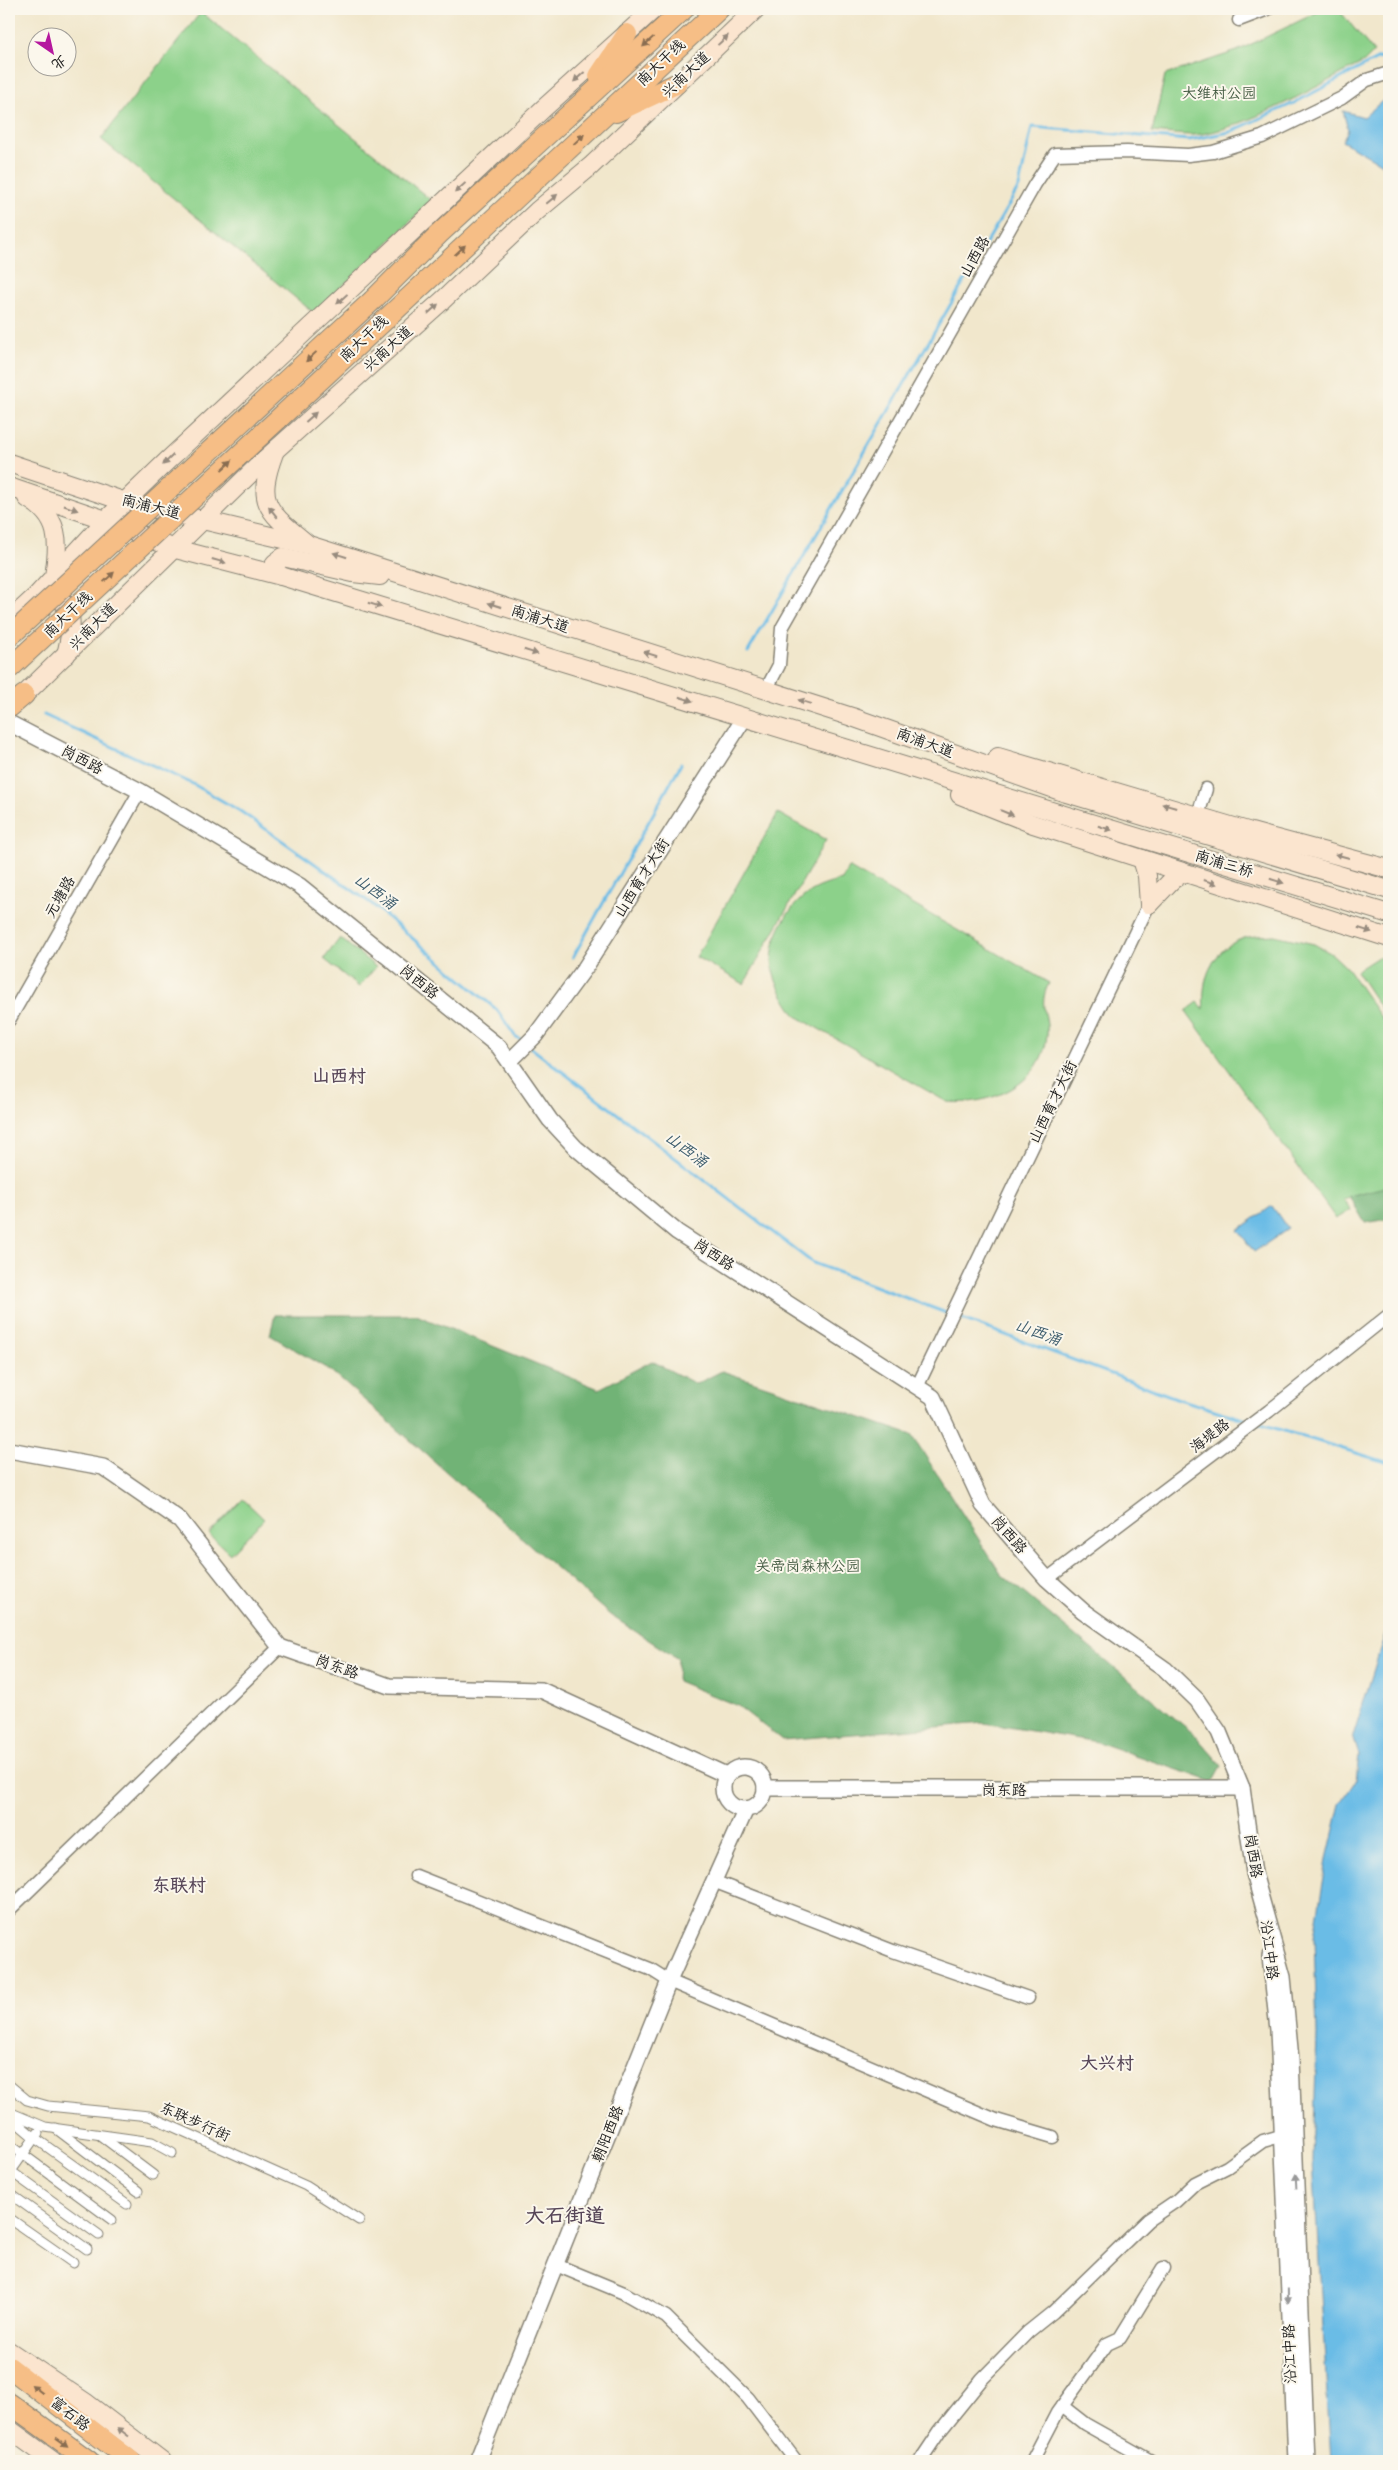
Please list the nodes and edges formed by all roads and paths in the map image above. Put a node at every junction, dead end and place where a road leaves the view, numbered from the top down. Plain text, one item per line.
1 (654, 9) edge
2 (684, 9) edge
3 (719, 9) edge
4 (756, 9) edge
5 (1268, 9) edge
6 (1239, 20) dead end
7 (627, 34) junction
8 (1389, 73) edge
9 (676, 84) junction
10 (582, 102) junction
11 (598, 121) junction
12 (242, 391) junction
13 (289, 436) junction
14 (276, 449) junction
15 (9, 463) edge
16 (9, 488) edge
17 (126, 502) junction
18 (106, 520) junction
19 (202, 520) junction
20 (309, 545) junction
21 (172, 548) junction
22 (281, 576) junction
23 (54, 577) junction
24 (420, 582) junction
25 (36, 596) junction
26 (9, 621) edge
27 (9, 638) edge
28 (66, 655) junction
29 (9, 669) edge
30 (766, 690) junction
31 (13, 709) edge
32 (744, 717) junction
33 (852, 717) junction
34 (831, 744) junction
35 (1206, 788) dead end
36 (140, 791) junction
37 (1066, 793) joint
38 (1058, 814) joint
39 (1198, 815) junction
40 (1142, 859) junction
41 (1389, 868) edge
42 (1183, 873) junction
43 (1389, 890) edge
44 (1149, 904) junction
45 (1389, 914) edge
46 (1389, 938) edge
47 (9, 1020) edge
48 (516, 1056) junction
49 (1389, 1315) edge
50 (918, 1387) junction
51 (9, 1450) edge
52 (1047, 1579) junction
53 (280, 1647) junction
54 (726, 1775) junction
55 (765, 1788) junction
56 (1242, 1788) junction
57 (746, 1809) junction
58 (416, 1876) dead end
59 (713, 1881) junction
60 (1263, 1906) joint
61 (9, 1910) edge
62 (669, 1981) junction
63 (1028, 1998) dead end
64 (9, 2085) edge
65 (9, 2114) edge
66 (43, 2126) junction
67 (55, 2128) junction
68 (99, 2134) junction
69 (1288, 2134) junction
70 (1053, 2137) dead end
71 (35, 2138) junction
72 (9, 2144) edge
73 (23, 2154) junction
74 (172, 2154) dead end
75 (9, 2172) edge
76 (153, 2175) dead end
77 (138, 2191) dead end
78 (9, 2193) edge
79 (127, 2204) dead end
80 (9, 2218) edge
81 (112, 2220) dead end
82 (359, 2220) dead end
83 (99, 2235) dead end
84 (87, 2249) dead end
85 (74, 2263) dead end
86 (556, 2266) junction
87 (1163, 2268) dead end
88 (9, 2351) edge
89 (9, 2367) edge
90 (9, 2403) edge
91 (1062, 2406) junction
92 (9, 2429) edge
93 (53, 2461) edge
94 (89, 2461) edge
95 (131, 2461) edge
96 (162, 2461) edge
97 (477, 2461) edge
98 (796, 2461) edge
99 (920, 2461) edge
100 (1032, 2461) edge
101 (1151, 2461) edge
102 (1296, 2461) edge
103 (1307, 2461) edge

1 - 7 main road
2 -> 10 highway, 南大干线
3 - 11 highway, 南大干线
9 -> 4 main road, 兴南大道
5 - 6 street
7 - 10 highway
7 -> 12 main road
8 - 30 street, 山西路
9 - 11 highway
13 -> 9 main road, 兴南大道
10 -> 27 highway, 南大干线, bridge
29 -> 11 highway, 南大干线, bridge
12 - 13 main road
12 -> 17 main road
13 - 14 main road, 兴南大道
14 - 19 main road, 兴南大道
20 -> 14 main road
15 - 17 main road, 南浦大道
16 -> 18 main road, 南浦大道
16 - 23 main road
17 - 18 main road
17 - 19 main road, 南浦大道
18 - 21 main road, 南浦大道
18 - 23 main road
19 - 20 main road, 南浦大道
19 - 21 main road, 兴南大道
24 -> 20 main road, 南浦大道
21 -> 22 main road, 南浦大道
21 - 28 main road, 兴南大道
22 - 24 main road
22 -> 32 main road, 南浦大道
23 - 25 main road
30 -> 24 main road, 南浦大道
25 - 26 main road
25 - 28 main road
28 - 31 main road, 兴南大道
33 -> 30 main road, 南浦大道
31 - 36 street, 岗西路
32 - 34 main road, 南浦大道
32 - 48 street, 山西育才大街
33 - 37 main road, 南浦大道
39 -> 33 main road
34 - 38 main road, 南浦大道
34 -> 40 main road
35 - 39 street
36 - 47 street, 元塘路
36 - 48 street, 岗西路
37 - 43 main road, 南浦三桥
38 -> 45 main road, 南浦三桥
41 -> 39 main road
40 - 42 main road
40 - 44 main road
42 - 44 main road
42 -> 46 main road
44 - 50 street, 山西育才大街
48 - 50 street, 岗西路
49 - 52 street, 海堤路
50 - 52 street, 岗西路
51 - 53 street
52 - 56 street, 岗西路
53 - 54 street, 岗东路
53 - 61 street
54 - 55 street
54 - 57 street
55 - 56 street, 岗东路
55 - 57 street
56 - 60 street, 岗西路
57 - 59 street, 朝阳西路
58 - 62 street
59 - 62 street, 朝阳西路
59 - 63 street
60 - 69 street, 沿江中路
62 - 70 street
62 - 86 street, 朝阳西路
64 - 82 street, 东联步行街
65 - 66 street
65 - 71 street
66 - 67 street
66 - 71 street
67 - 68 street
67 - 77 street
68 - 74 street
68 - 76 street
69 - 99 street
69 -> 102 street, 沿江中路
103 -> 69 street, 沿江中路
71 - 73 street
71 - 79 street
72 - 73 street
73 - 75 street
73 - 81 street
75 - 83 street
78 - 84 street
80 - 85 street
86 - 97 street, 朝阳西路
86 - 98 street
87 - 91 street
96 -> 88 main road
95 -> 89 highway, 富石路
90 -> 94 highway, 富石路
91 - 100 street
91 - 101 street
92 - 93 main road

